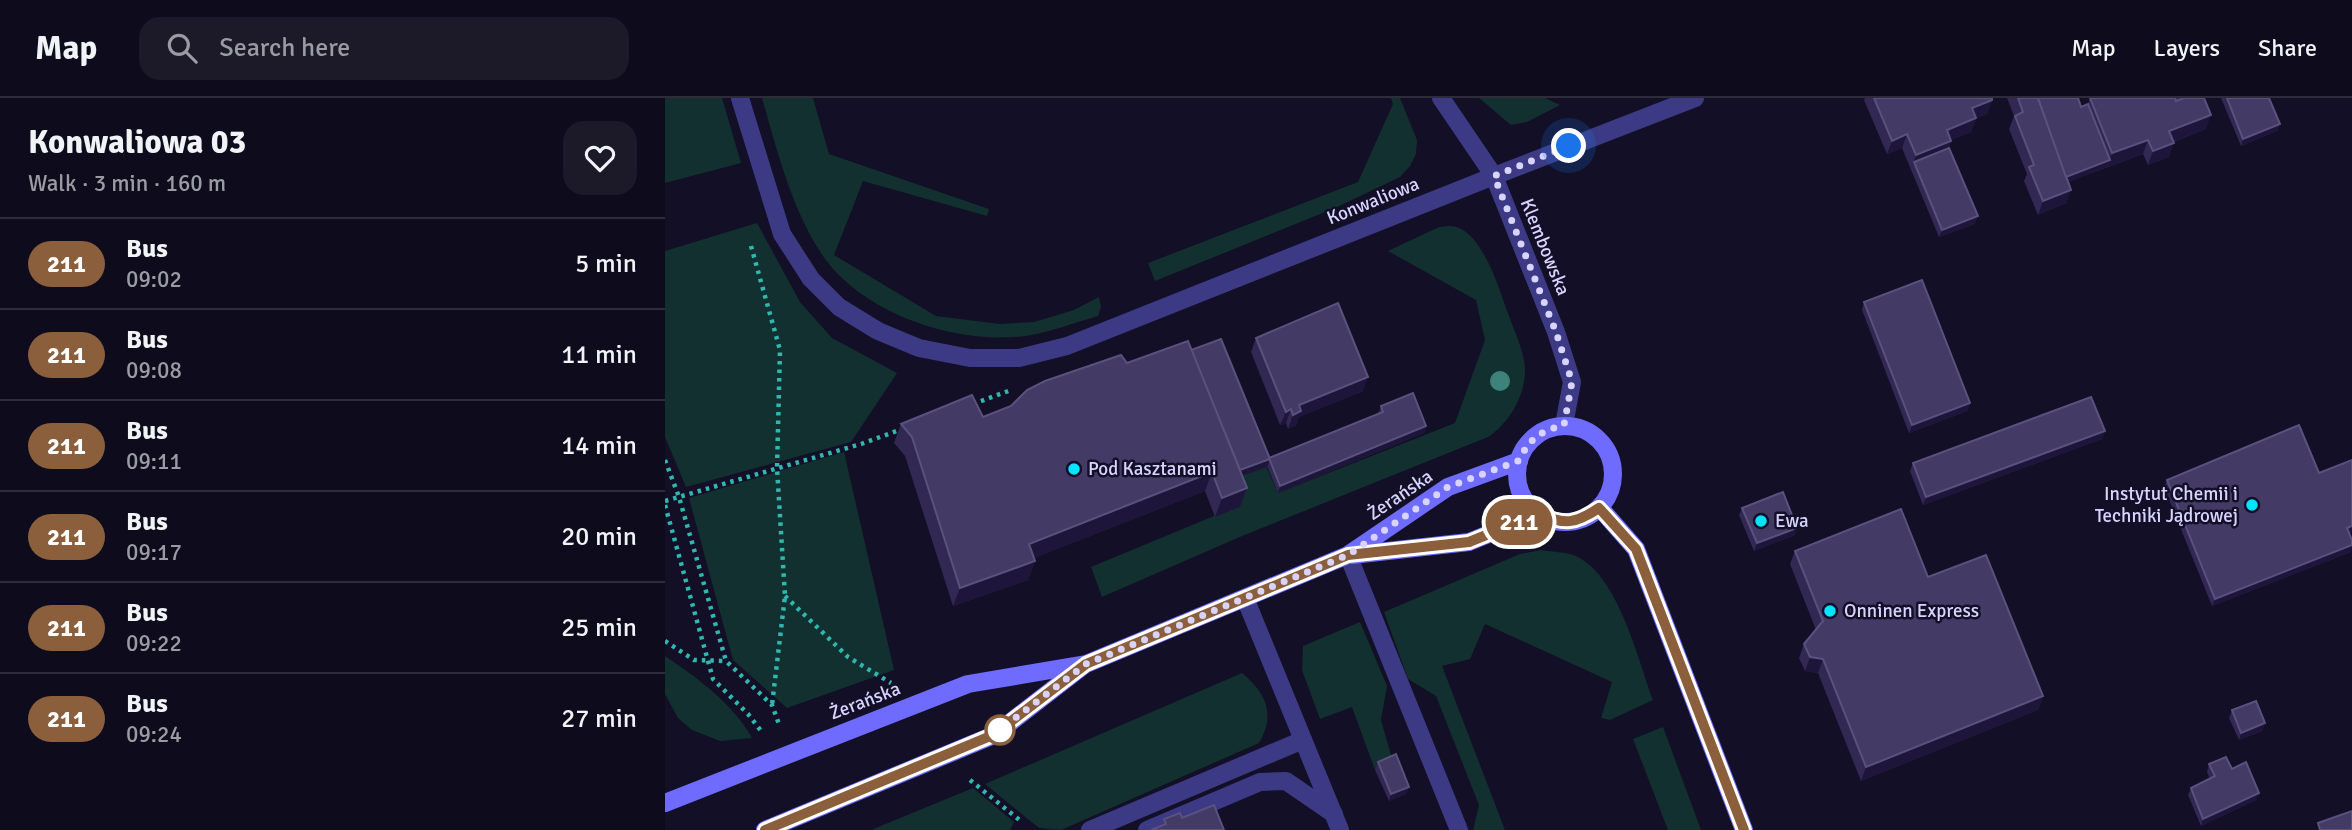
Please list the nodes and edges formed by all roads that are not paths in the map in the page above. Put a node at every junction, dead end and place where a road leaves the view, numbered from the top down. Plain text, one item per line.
1 (740, 98) edge
2 (1441, 98) edge
3 (1695, 98) edge
4 (1494, 176) junction
5 (1564, 425) junction
6 (1518, 461) junction
7 (1599, 508) junction
8 (1538, 514) junction
9 (1348, 555) junction
10 (1245, 598) junction
11 (1086, 664) junction
12 (1303, 740) junction
13 (665, 803) edge
14 (1337, 822) edge
15 (765, 830) edge
16 (1090, 830) edge
17 (1147, 830) edge
18 (1459, 830) edge
19 (1744, 830) edge

1 - 4 street, Konwaliowa
2 - 4 street, Klembowska
3 - 4 street, Konwaliowa
4 - 5 street, Klembowska
5 - 6 street
5 - 7 street
6 - 8 street
6 - 9 street, Żerańska
7 - 8 street
7 - 19 street
8 - 9 street, Żerańska
9 - 10 street, Żerańska
9 - 18 street
10 - 11 street, Żerańska
10 - 12 street
11 - 13 street, Żerańska
11 - 15 street, Żerańska
12 - 14 street
12 - 16 street
14 - 17 street

